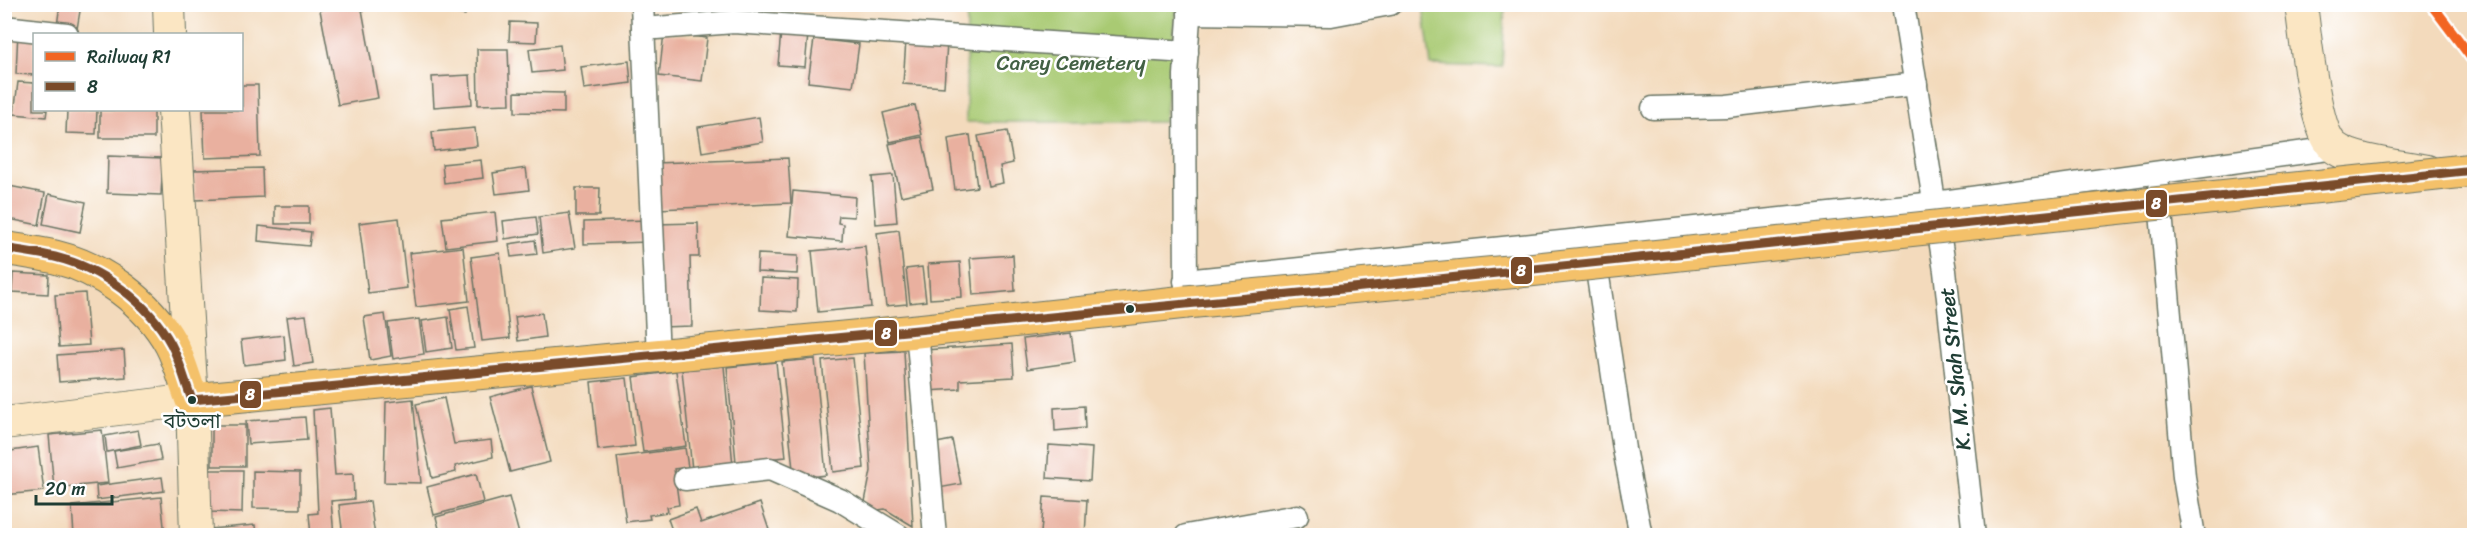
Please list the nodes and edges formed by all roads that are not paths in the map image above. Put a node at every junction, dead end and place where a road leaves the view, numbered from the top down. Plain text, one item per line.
1 (169, 4) edge
2 (642, 4) edge
3 (1390, 4) edge
4 (1903, 4) edge
5 (2301, 4) edge
6 (1189, 9) edge
7 (4, 27) edge
8 (643, 29) junction
9 (58, 33) edge
10 (170, 33) edge
11 (1186, 52) junction
12 (1916, 84) junction
13 (1653, 108) dead end
14 (174, 111) edge
15 (2335, 148) junction
16 (2475, 170) edge
17 (2158, 173) junction
18 (2475, 181) edge
19 (1935, 203) junction
20 (1593, 239) junction
21 (4, 248) edge
22 (1186, 292) junction
23 (916, 331) junction
24 (658, 356) junction
25 (192, 400) junction
26 (4, 423) edge
27 (685, 479) dead end
28 (1297, 516) dead end
29 (1190, 535) edge
30 (196, 536) edge
31 (899, 536) edge
32 (935, 536) edge
33 (1641, 536) edge
34 (1974, 536) edge
35 (2194, 536) edge

1 - 10 street
2 - 8 street
3 - 6 street
4 - 12 street, K. M. Shah Street
5 - 15 street
6 - 11 street
7 - 9 street
8 - 11 street
8 - 24 street
11 - 22 street
12 - 13 street
12 - 19 street, K. M. Shah Street
14 - 25 street
15 - 17 street
15 - 18 street
16 - 22 main road, bridge
17 - 19 street
17 - 35 street
19 - 20 street
19 - 34 street, K. M. Shah Street
20 - 22 street
20 - 33 street
21 - 25 main road
22 - 23 main road
23 - 24 main road
23 - 32 street
24 - 25 main road
25 - 26 street
25 - 30 street
27 - 31 street
28 - 29 street

